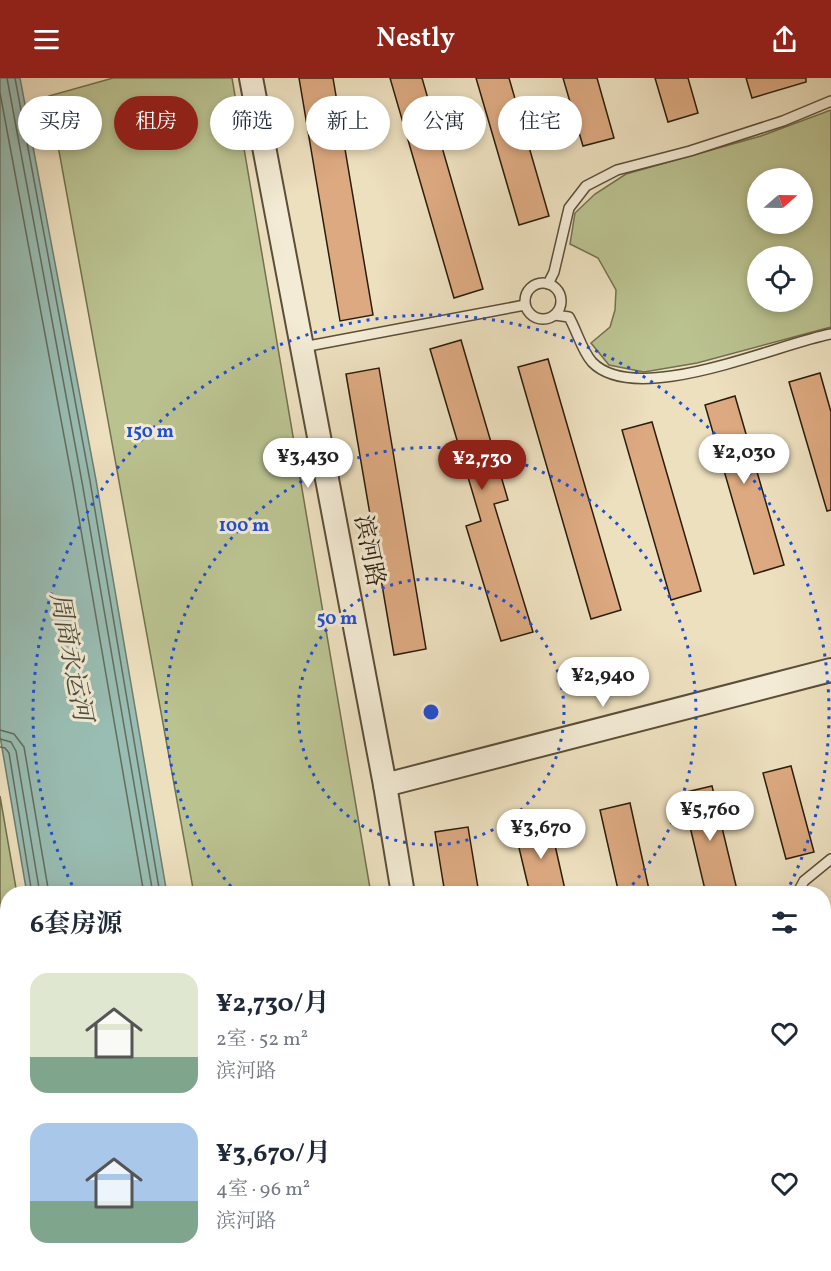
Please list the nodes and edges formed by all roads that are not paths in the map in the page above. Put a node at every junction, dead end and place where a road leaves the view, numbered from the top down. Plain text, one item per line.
1 (251, 78) edge
2 (831, 101) edge
3 (548, 284) junction
4 (525, 305) junction
5 (555, 315) junction
6 (831, 334) edge
7 (302, 347) junction
8 (831, 670) edge
9 (385, 785) junction
10 (831, 859) edge
11 (402, 886) edge
12 (801, 886) edge

1 - 7 street, 滨河路
2 - 3 lane
3 - 4 lane
3 - 5 lane
4 - 5 lane
4 - 7 lane
5 - 6 lane
7 - 9 street, 滨河路
8 - 9 street
9 - 11 street, 滨河路
10 - 12 lane

